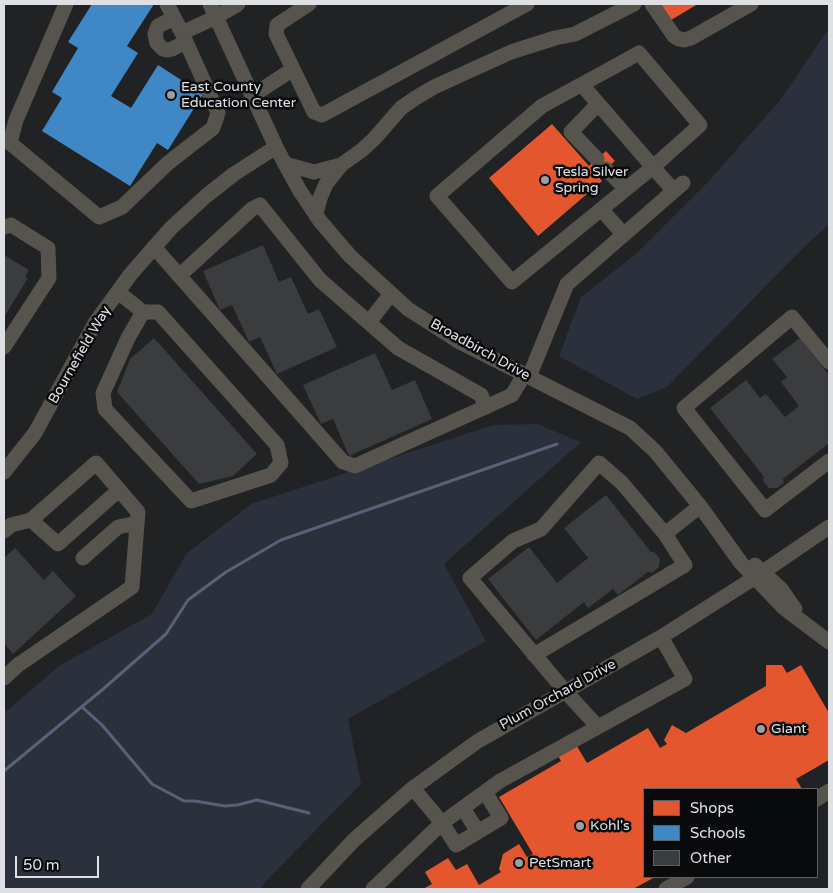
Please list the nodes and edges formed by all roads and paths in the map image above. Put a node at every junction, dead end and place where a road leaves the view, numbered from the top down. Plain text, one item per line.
1 (66, 4) edge
2 (167, 4) edge
3 (238, 4) edge
4 (309, 4) edge
5 (527, 4) edge
6 (634, 4) edge
7 (652, 4) edge
8 (751, 4) edge
9 (213, 10) edge
10 (174, 18) junction
11 (184, 37) junction
12 (293, 69) junction
13 (582, 85) junction
14 (252, 96) junction
15 (598, 104) junction
16 (276, 147) junction
17 (285, 164) junction
18 (341, 165) junction
19 (653, 166) junction
20 (626, 189) junction
21 (601, 209) junction
22 (316, 214) junction
23 (4, 227) edge
24 (624, 235) junction
25 (154, 247) junction
26 (179, 276) junction
27 (118, 292) junction
28 (391, 294) junction
29 (143, 312) junction
30 (369, 322) junction
31 (4, 347) edge
32 (829, 362) edge
33 (526, 376) junction
34 (486, 407) junction
35 (829, 461) edge
36 (4, 472) edge
37 (119, 490) junction
38 (700, 506) junction
39 (30, 520) junction
40 (137, 523) junction
41 (829, 527) edge
42 (4, 531) edge
43 (665, 534) junction
44 (83, 558) dead end
45 (758, 575) junction
46 (661, 638) junction
47 (829, 642) edge
48 (534, 655) junction
49 (4, 678) edge
50 (565, 691) junction
51 (598, 727) junction
52 (413, 788) junction
53 (829, 791) edge
54 (485, 792) junction
55 (818, 798) edge
56 (463, 808) junction
57 (442, 823) junction
58 (478, 832) junction
59 (685, 878) edge
60 (376, 888) edge
61 (308, 889) edge
62 (666, 889) edge

1 - 11 street
2 - 10 street
3 - 9 street
4 - 12 street
5 - 12 street
6 - 18 street
7 - 8 street
9 - 11 street
9 - 14 street, Broadbirch Drive
10 - 11 street
10 - 11 street
12 - 14 street
13 - 15 street
13 - 19 street
13 - 21 street
14 - 16 street, Broadbirch Drive
15 - 19 street
15 - 20 street
16 - 17 street, Broadbirch Drive
16 - 25 street, Bournefield Way
17 - 18 street
17 - 22 street, Broadbirch Drive
18 - 22 street
19 - 20 street
19 - 24 street
20 - 21 street
21 - 24 street
22 - 28 street, Broadbirch Drive
23 - 31 street
24 - 33 street
25 - 26 street
25 - 27 street, Bournefield Way
26 - 30 street
26 - 34 street
27 - 29 street
27 - 36 street, Bournefield Way
28 - 30 street
28 - 33 street, Broadbirch Drive
29 - 29 street
30 - 34 street
32 - 35 street
33 - 34 street
33 - 38 street, Broadbirch Drive
37 - 39 street
37 - 39 street
37 - 40 street
38 - 43 street
38 - 45 street, Broadbirch Drive
39 - 42 street
40 - 44 street
40 - 49 street
41 - 45 street, Plum Orchard Drive
43 - 48 street
43 - 48 street
45 - 46 street, Plum Orchard Drive
45 - 47 street, Broadbirch Drive
46 - 50 street, Plum Orchard Drive
46 - 51 street
48 - 50 street
50 - 51 street
50 - 52 street, Plum Orchard Drive
51 - 54 street
52 - 57 street
52 - 61 street, Plum Orchard Drive
53 - 55 street
54 - 56 street
54 - 58 street
56 - 57 street
56 - 58 street
57 - 58 street
57 - 60 street
59 - 62 street

